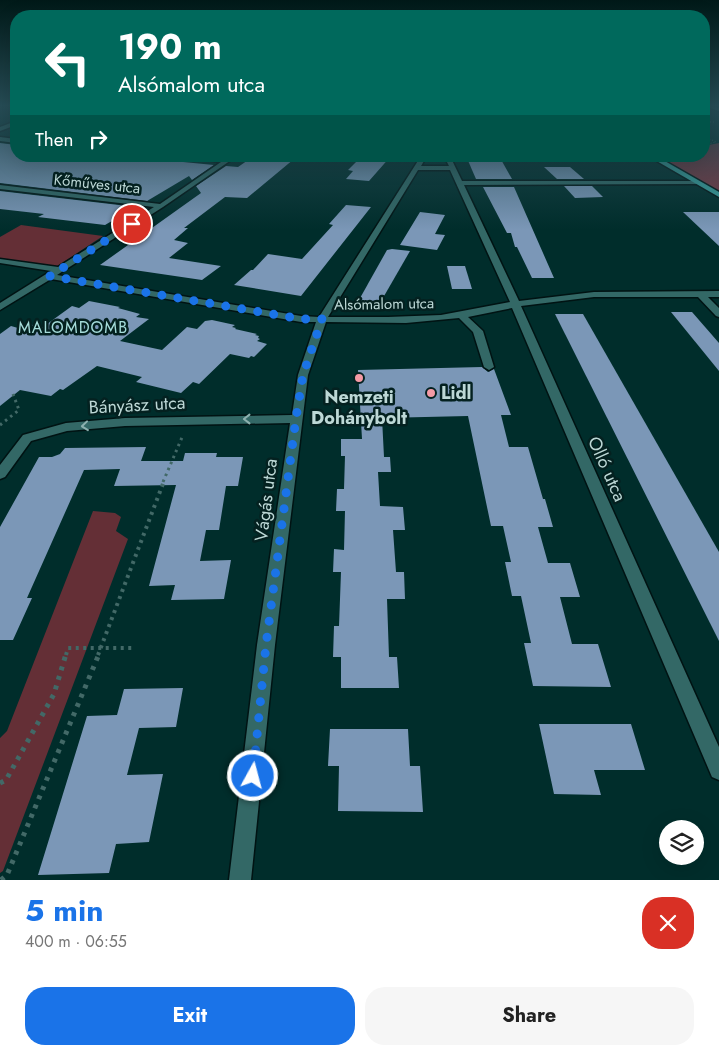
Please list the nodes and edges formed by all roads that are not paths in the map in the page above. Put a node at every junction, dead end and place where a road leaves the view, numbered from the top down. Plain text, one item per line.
1 (226, 162) edge
2 (420, 162) edge
3 (450, 162) edge
4 (662, 162) edge
5 (454, 168) junction
6 (697, 182) junction
7 (460, 183) junction
8 (0, 187) edge
9 (719, 195) edge
10 (161, 206) junction
11 (0, 261) edge
12 (60, 270) junction
13 (50, 276) junction
14 (701, 294) junction
15 (719, 294) edge
16 (516, 305) junction
17 (0, 307) edge
18 (719, 314) edge
19 (462, 315) junction
20 (322, 319) junction
21 (489, 367) dead end
22 (296, 418) junction
23 (0, 474) edge
24 (719, 770) edge
25 (240, 880) edge

1 - 10 street
2 - 5 street
2 - 20 street, Vágás utca
3 - 5 street
4 - 6 main road
5 - 7 street
6 - 7 street
6 - 9 main road
7 - 16 street, Olló utca
8 - 10 street, Kőműves utca
10 - 12 street
11 - 12 street
12 - 13 street
13 - 17 street
13 - 20 street, Alsómalom utca
14 - 15 street, Alsómalom utca
14 - 16 street, Alsómalom utca
14 - 18 street
16 - 19 street, Alsómalom utca
16 - 24 street, Olló utca
19 - 20 street, Alsómalom utca
19 - 21 street
20 - 22 street, Vágás utca
22 -> 23 street, Bányász utca
22 - 25 street, Vágás utca

